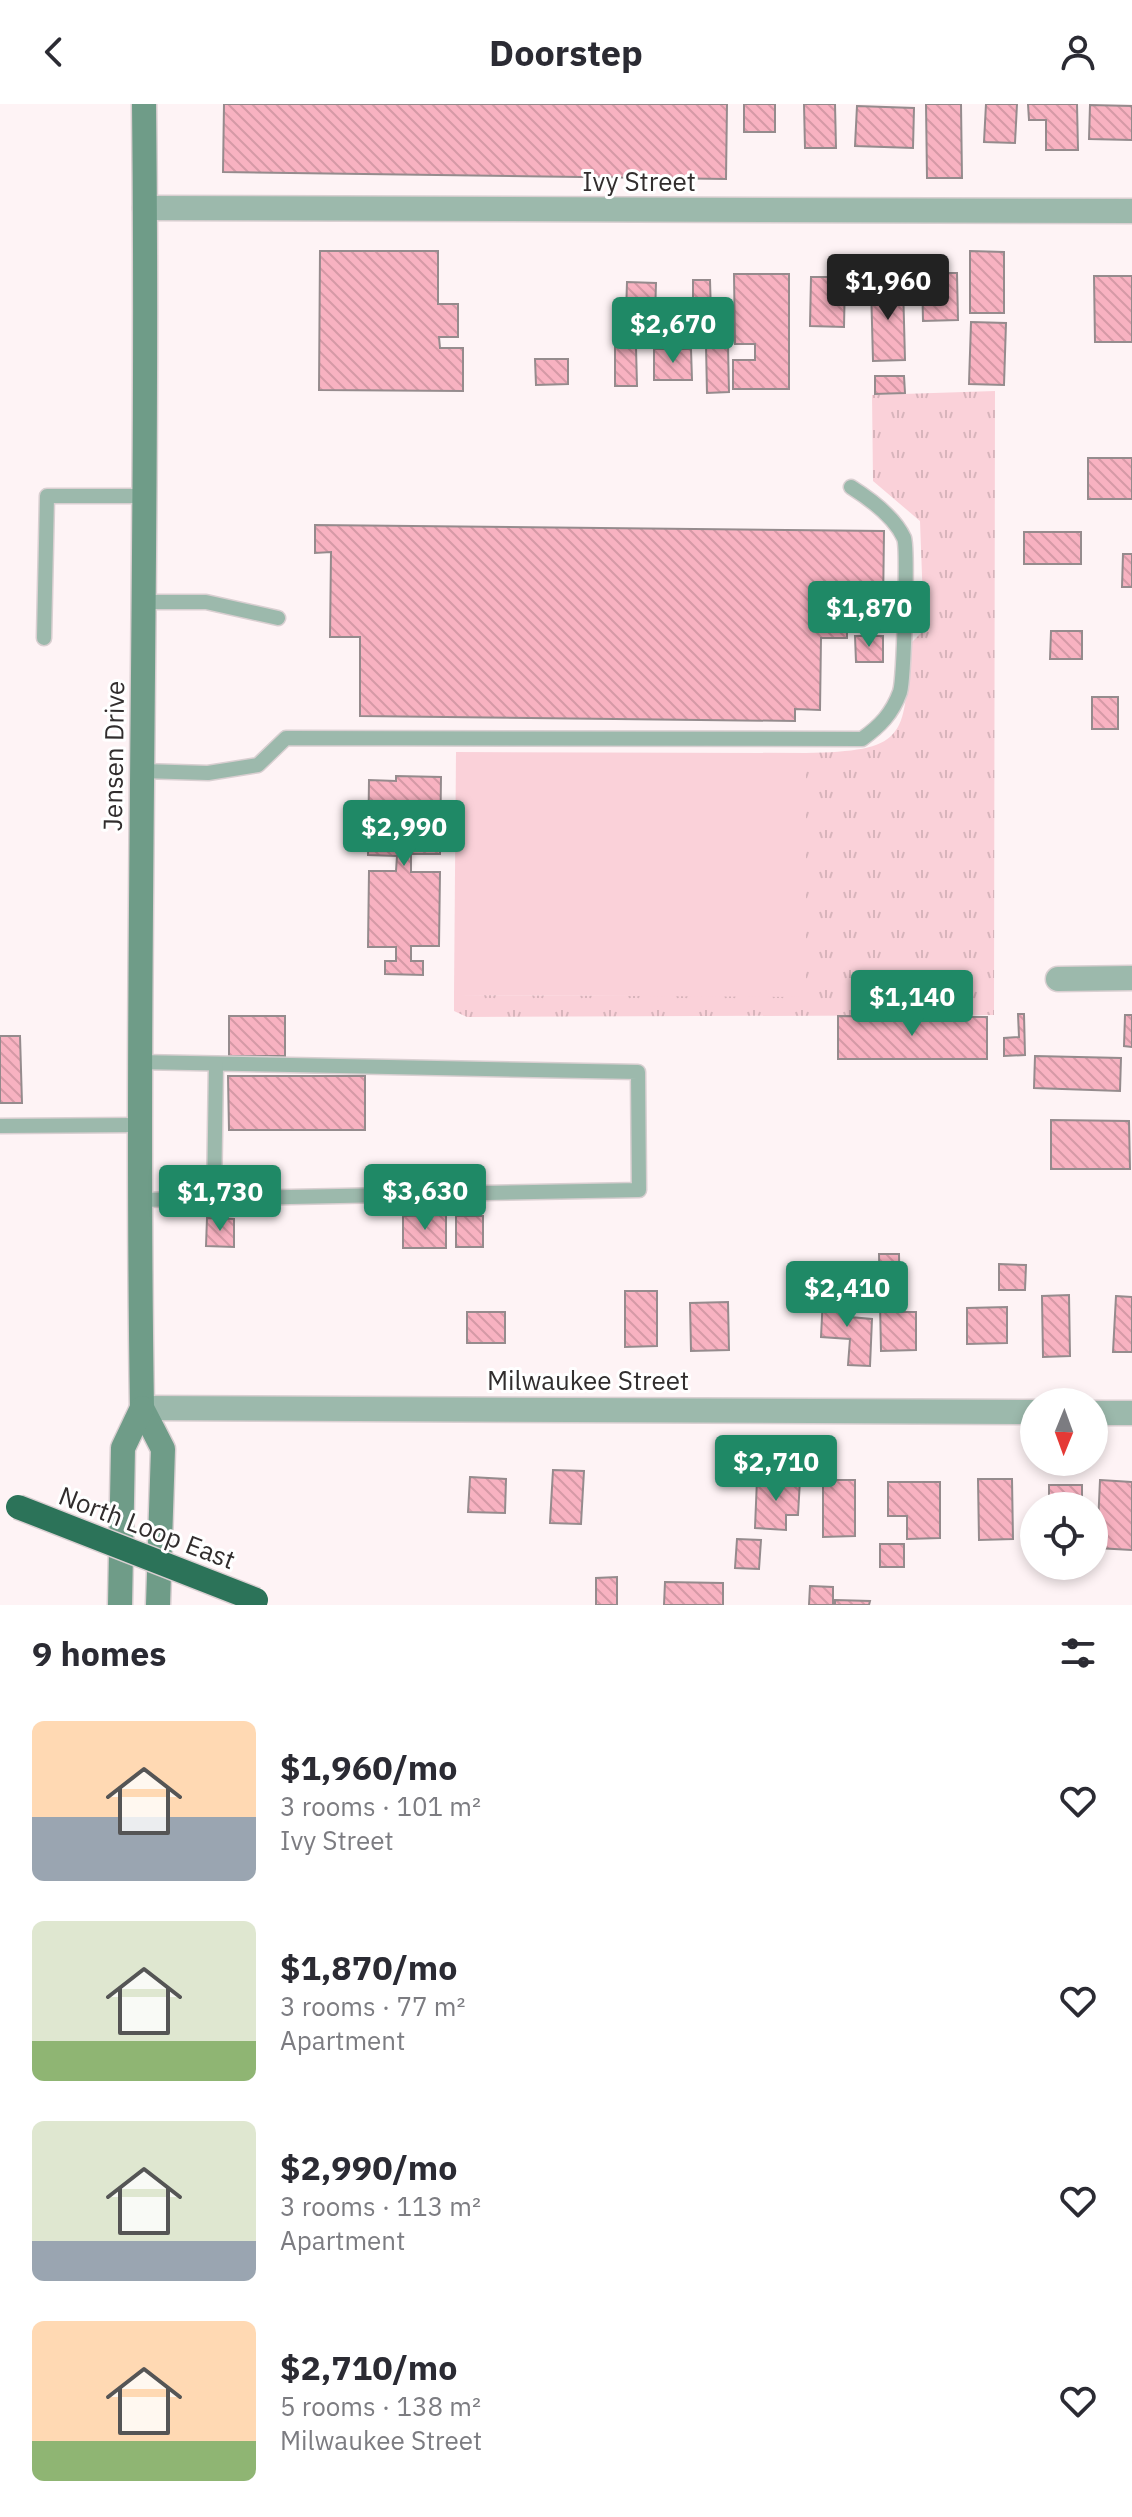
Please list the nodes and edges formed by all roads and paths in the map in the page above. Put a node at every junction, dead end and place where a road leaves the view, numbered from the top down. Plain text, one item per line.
1 (144, 104) edge
2 (145, 208) junction
3 (1132, 211) edge
4 (851, 487) dead end
5 (145, 496) junction
6 (144, 602) junction
7 (278, 618) dead end
8 (44, 638) dead end
9 (142, 771) junction
10 (1132, 978) edge
11 (1058, 979) dead end
12 (138, 1062) junction
13 (216, 1064) junction
14 (137, 1125) junction
15 (0, 1126) edge
16 (138, 1200) junction
17 (214, 1200) junction
18 (142, 1408) junction
19 (1020, 1412) edge
20 (1108, 1413) edge
21 (1132, 1413) edge
22 (18, 1507) dead end
23 (256, 1600) dead end
24 (120, 1605) edge
25 (158, 1605) edge

1 - 2 main road, Jensen Drive
2 - 3 street, Ivy Street
2 - 5 main road, Jensen Drive
4 - 9 lane
5 - 6 main road, Jensen Drive
5 - 8 lane
6 - 7 lane
6 - 9 main road, Jensen Drive
9 - 12 main road, Jensen Drive
10 - 11 street
12 - 13 lane
12 - 14 main road, Jensen Drive
13 - 17 lane
13 - 17 lane
14 - 15 lane
14 - 16 main road, Jensen Drive
16 - 17 lane
16 - 18 main road, Jensen Drive
18 - 19 street, Milwaukee Street
18 - 24 main road, Jensen Drive
18 - 25 main road, Jensen Drive
20 - 21 street
22 - 23 highway, North Loop East, bridge

